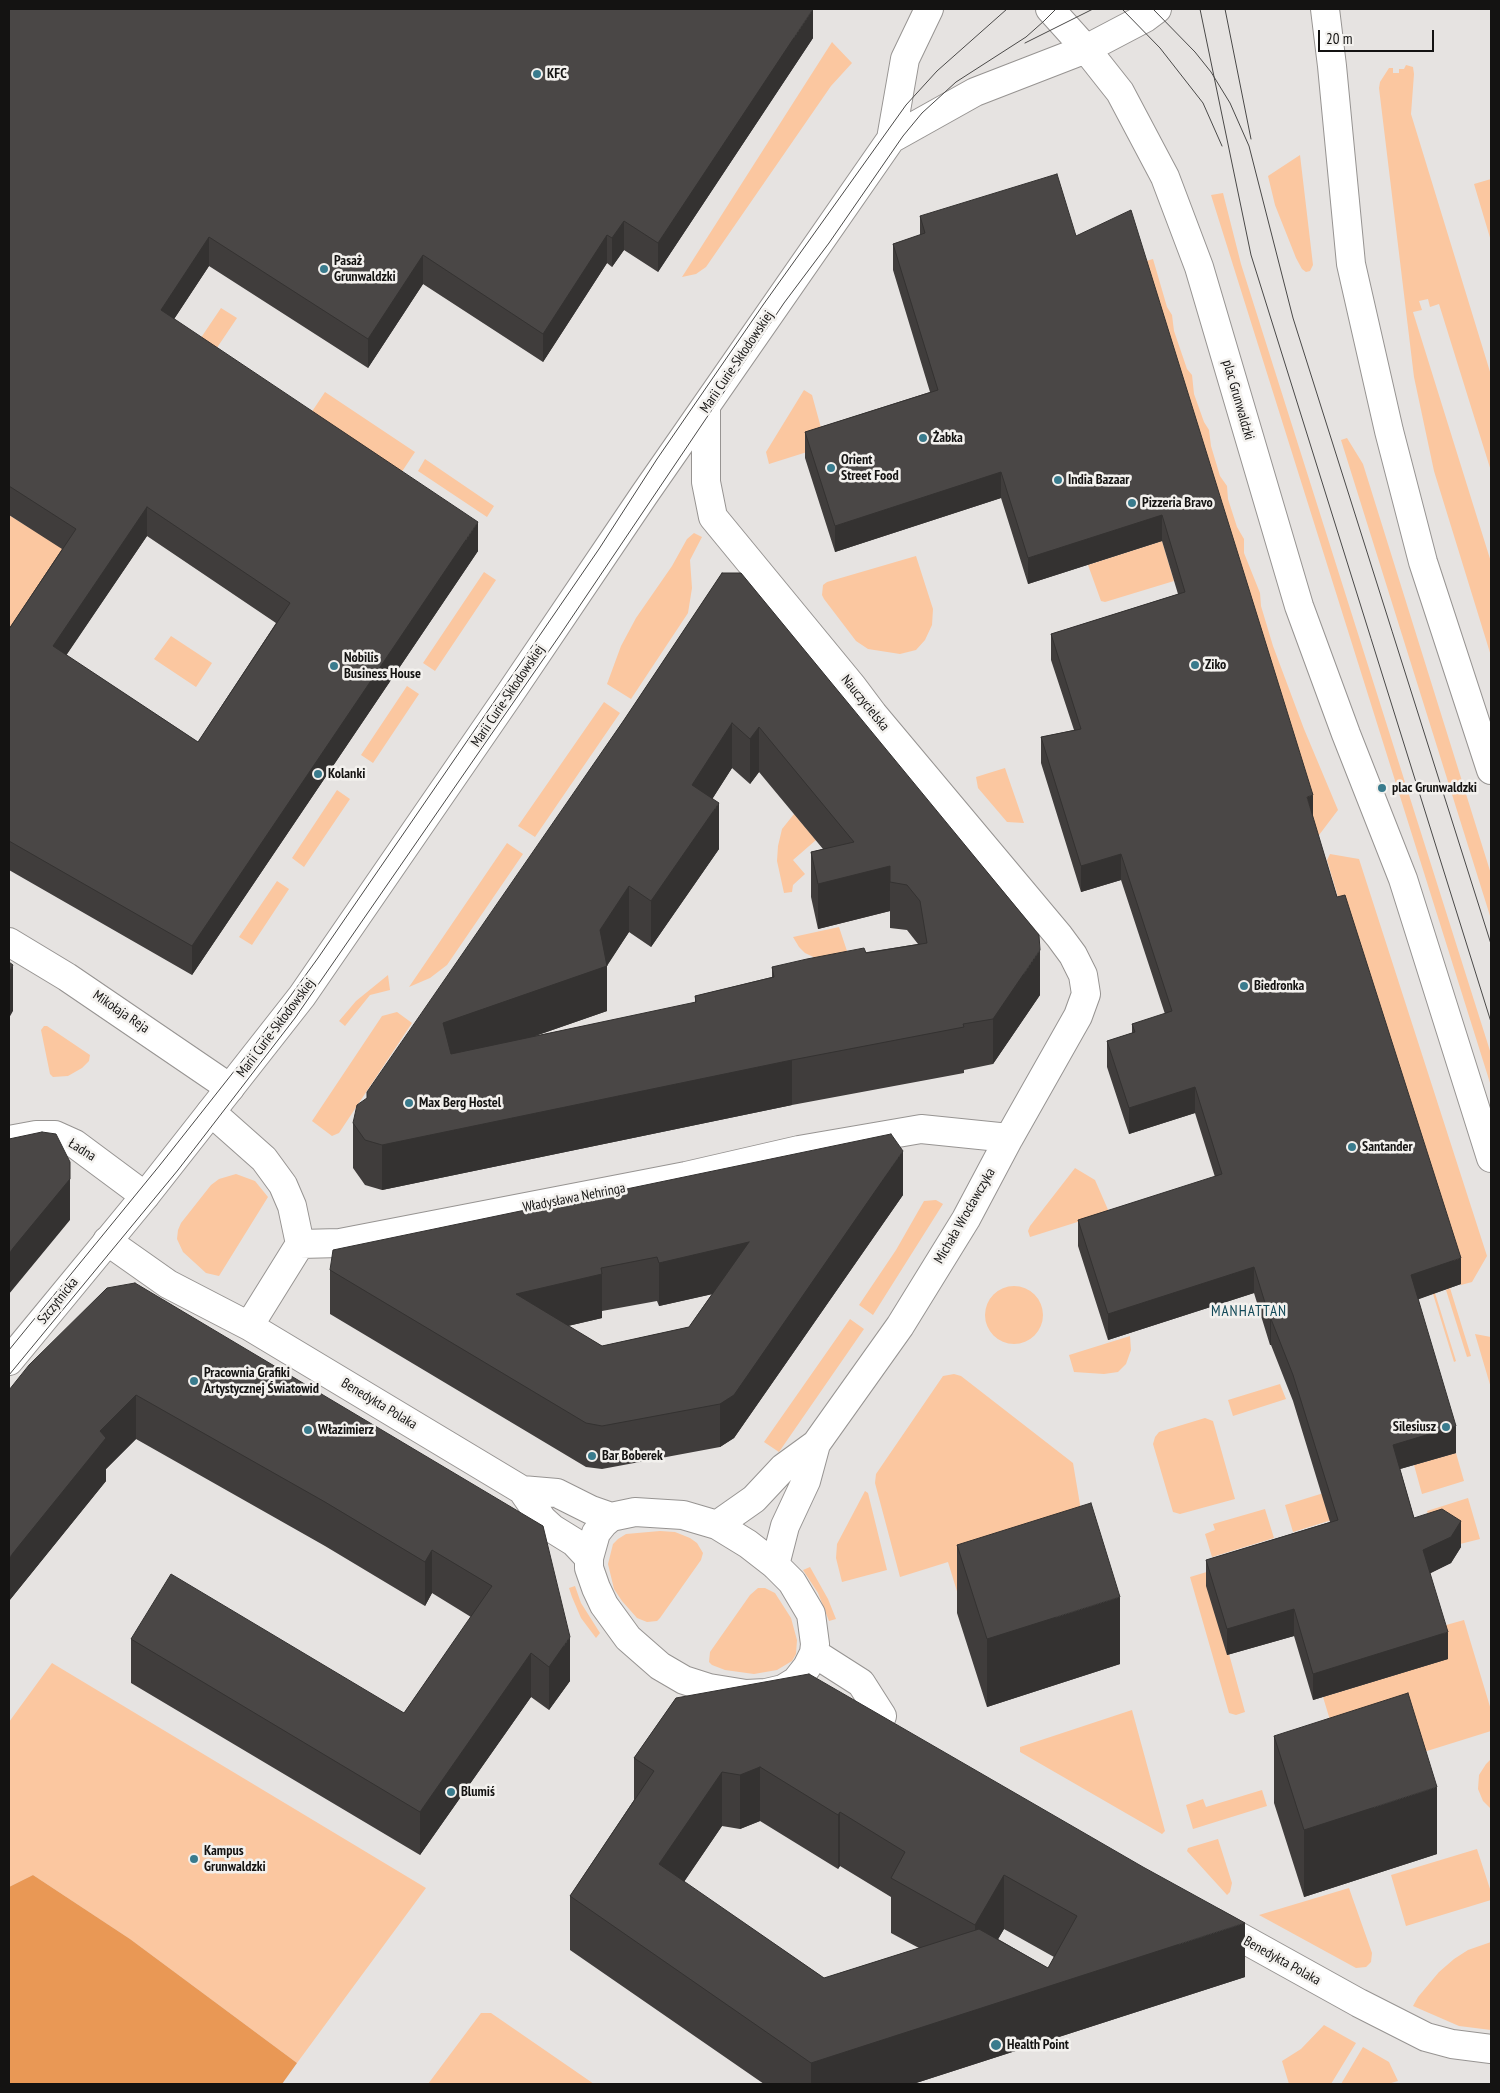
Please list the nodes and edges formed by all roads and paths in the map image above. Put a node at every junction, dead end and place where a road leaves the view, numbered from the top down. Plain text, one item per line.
1 (929, 9) edge
2 (1050, 9) edge
3 (1158, 9) edge
4 (1325, 9) edge
5 (1086, 49) junction
6 (891, 139) junction
7 (706, 409) junction
8 (1491, 770) edge
9 (9, 942) edge
10 (1083, 975) joint
11 (230, 1088) junction
12 (211, 1112) junction
13 (1009, 1138) junction
14 (9, 1140) edge
15 (1491, 1158) edge
16 (145, 1196) junction
17 (107, 1241) junction
18 (300, 1244) junction
19 (249, 1326) junction
20 (9, 1361) edge
21 (816, 1444) junction
22 (522, 1490) junction
23 (611, 1517) junction
24 (717, 1525) junction
25 (589, 1558) junction
26 (776, 1564) junction
27 (814, 1653) junction
28 (845, 1707) edge
29 (882, 1716) junction
30 (906, 1732) edge
31 (1189, 1906) edge
32 (1491, 2049) edge

1 - 6 street, Marii Curie-Skłodowskiej
2 - 5 street, plac Grunwaldzki
3 - 5 street, Marii Curie-Skłodowskiej
4 - 8 street
5 - 6 street, Marii Curie-Skłodowskiej
5 - 15 street, plac Grunwaldzki
6 - 7 street, Marii Curie-Skłodowskiej
7 - 10 street, Nauczycielska
7 - 11 street, Marii Curie-Skłodowskiej
9 - 11 street, Mikołaja Reja
10 - 13 street, Michała Wrocławczyka
11 - 12 street, Marii Curie-Skłodowskiej
12 - 16 street, Marii Curie-Skłodowskiej
12 - 18 street
13 - 18 street, Władysława Nehringa
13 - 21 street, Michała Wrocławczyka
14 - 16 street, Ładna
16 - 17 street, Marii Curie-Skłodowskiej
17 - 19 street, Benedykta Polaka
17 - 20 street, Szczytnicka
18 - 19 street
19 - 22 street, Benedykta Polaka
21 - 24 street, Michała Wrocławczyka
21 - 26 street, Michała Wrocławczyka
22 - 23 street, Benedykta Polaka
22 - 25 street, Benedykta Polaka
23 - 24 street
23 - 25 street
24 - 26 street
25 - 27 street
26 - 27 street
27 - 29 street
28 - 29 street
29 - 30 street
31 - 32 street, Benedykta Polaka

